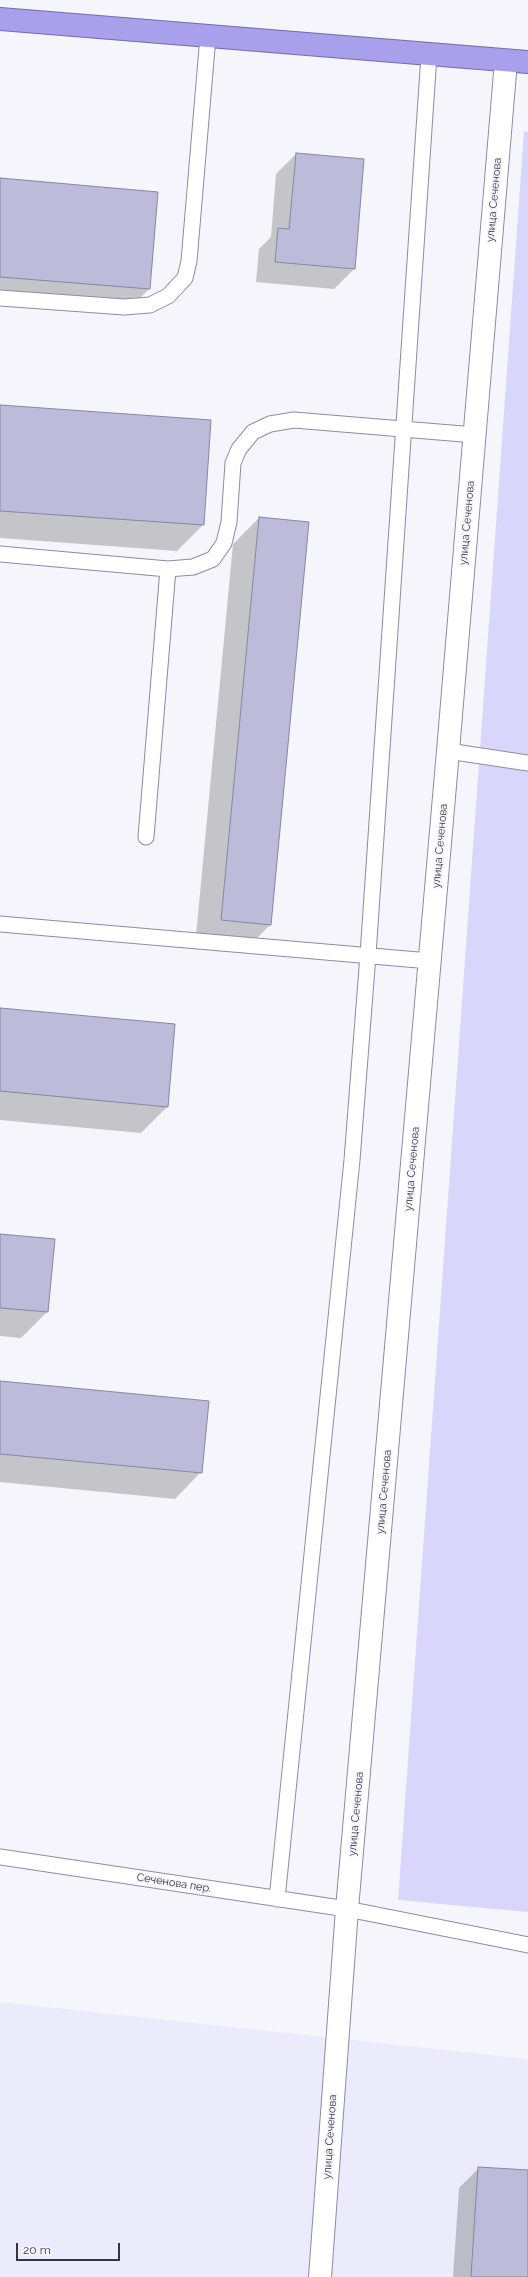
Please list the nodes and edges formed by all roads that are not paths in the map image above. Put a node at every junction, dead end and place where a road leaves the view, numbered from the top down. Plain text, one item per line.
1 (0, 19) edge
2 (208, 36) junction
3 (429, 54) junction
4 (506, 61) junction
5 (528, 62) edge
6 (0, 298) edge
7 (404, 429) junction
8 (475, 435) junction
9 (0, 554) edge
10 (168, 569) junction
11 (448, 751) junction
12 (528, 763) edge
13 (146, 837) dead end
14 (0, 924) edge
15 (368, 955) junction
16 (430, 961) junction
17 (0, 1857) edge
18 (277, 1898) junction
19 (347, 1909) junction
20 (528, 1945) edge
21 (320, 2277) edge

1 - 2 highway
2 - 3 highway
2 - 6 lane
3 - 4 highway
3 - 7 lane
4 - 5 highway
4 - 8 street, улица Сеченова
7 - 8 lane
7 - 10 lane
7 - 15 lane
8 - 11 street, улица Сеченова
9 - 10 lane
10 - 13 lane
11 - 12 lane
11 - 16 street, улица Сеченова
14 - 15 lane
15 - 16 lane
15 - 18 lane
16 - 19 street, улица Сеченова
17 - 18 lane, Сеченова пер.
18 - 19 lane, Сеченова пер.
19 - 20 lane, Сеченова пер.
19 - 21 street, улица Сеченова

